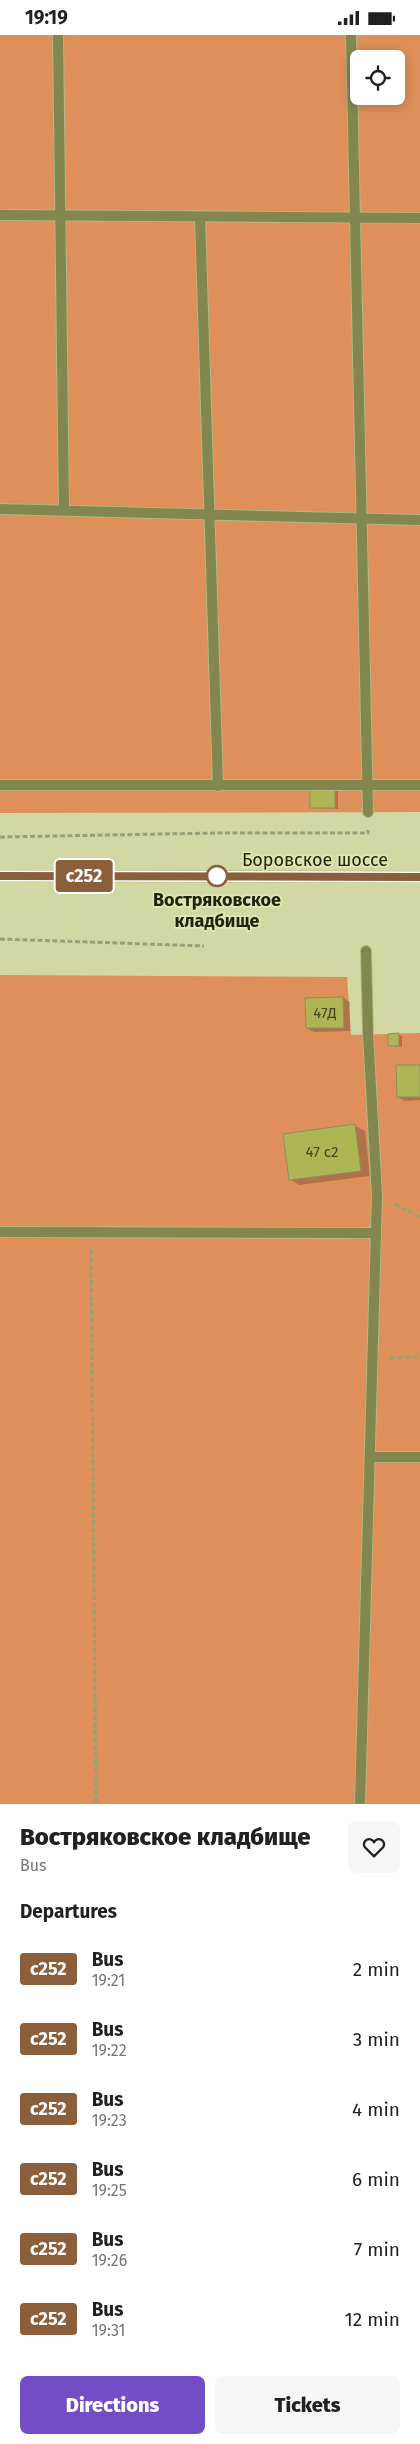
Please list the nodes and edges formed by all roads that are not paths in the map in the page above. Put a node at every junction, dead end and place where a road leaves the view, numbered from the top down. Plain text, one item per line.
1 (58, 35) edge
2 (351, 35) edge
3 (0, 215) edge
4 (60, 215) junction
5 (200, 217) junction
6 (355, 218) junction
7 (420, 218) edge
8 (0, 509) edge
9 (64, 510) junction
10 (209, 514) junction
11 (361, 519) junction
12 (420, 520) edge
13 (0, 785) edge
14 (420, 785) edge
15 (218, 786) junction
16 (367, 786) junction
17 (368, 812) dead end
18 (0, 876) edge
19 (420, 877) edge
20 (366, 951) dead end
21 (0, 1232) edge
22 (376, 1233) junction
23 (370, 1457) junction
24 (420, 1457) edge
25 (360, 1804) edge

1 - 4 street
2 - 6 street
3 - 4 street
4 - 5 street
4 - 9 street
5 - 6 street
5 - 10 street
6 - 7 street
6 - 11 street
8 - 9 street
9 - 10 street
10 - 11 street
10 - 15 street
11 - 12 street
11 - 16 street
13 - 15 street
14 - 16 street
15 - 16 street
16 - 17 street
18 - 19 street, Боровское шоссе
20 - 22 street
21 - 22 street
22 - 23 street
23 - 24 street
23 - 25 street

